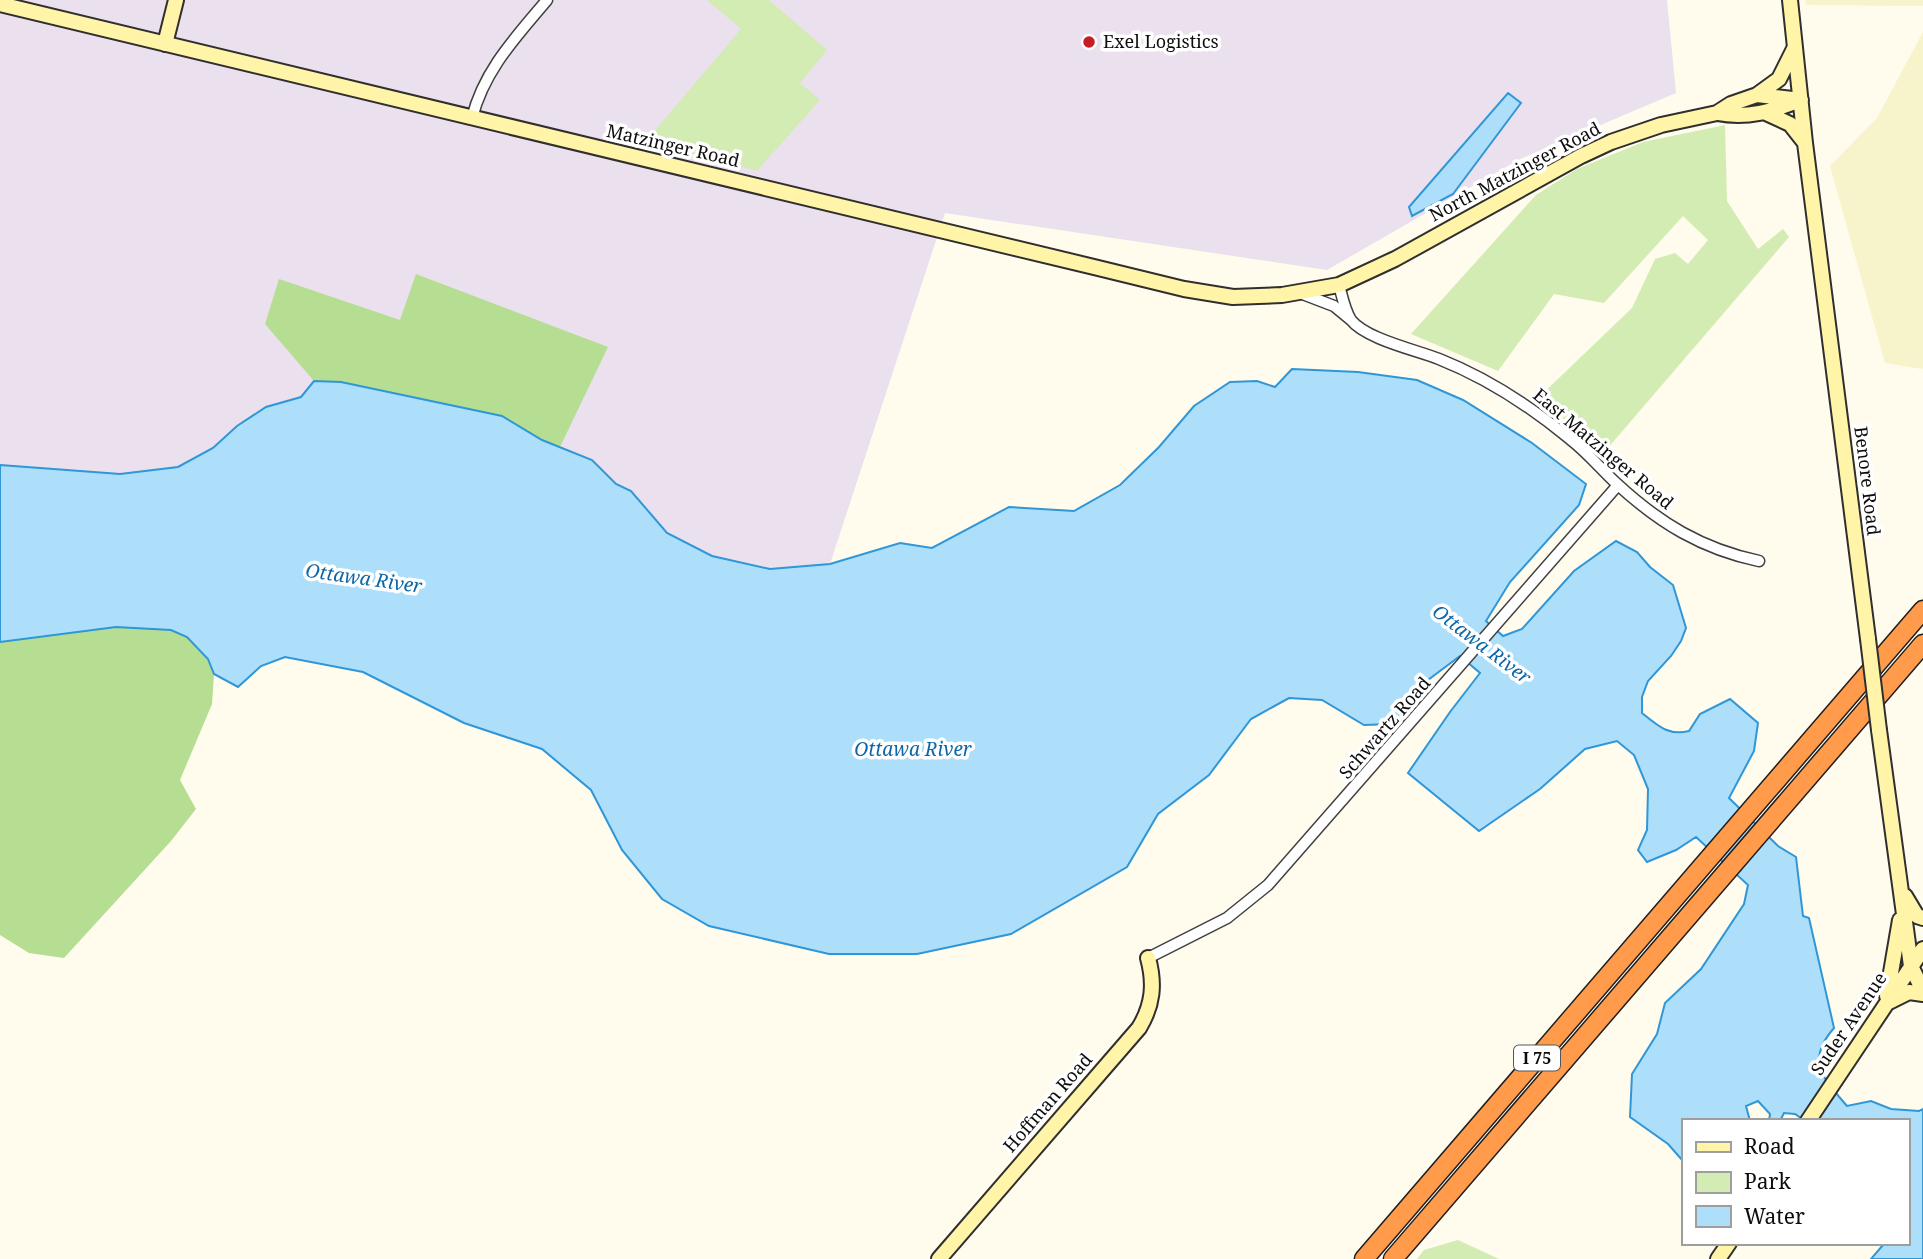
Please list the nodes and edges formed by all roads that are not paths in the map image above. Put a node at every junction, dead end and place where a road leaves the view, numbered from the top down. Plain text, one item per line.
1 (176, 0) edge
2 (547, 0) edge
3 (1790, 0) edge
4 (0, 4) edge
5 (166, 44) junction
6 (1796, 46) junction
7 (1757, 95) junction
8 (1801, 100) junction
9 (1717, 113) junction
10 (1766, 113) junction
11 (472, 118) junction
12 (1805, 143) junction
13 (1339, 285) junction
14 (1299, 293) junction
15 (1352, 320) junction
16 (1618, 485) junction
17 (1759, 561) dead end
18 (1923, 610) edge
19 (1923, 644) edge
20 (1900, 887) junction
21 (1903, 905) junction
22 (1923, 918) edge
23 (1923, 949) edge
24 (1148, 958) joint
25 (1911, 966) junction
26 (1923, 992) edge
27 (1886, 1004) junction
28 (1809, 1119) edge
29 (939, 1259) edge
30 (1364, 1259) edge
31 (1393, 1259) edge

1 - 5 street
2 - 11 street
3 - 6 street, Benore Road
4 - 5 street, Matzinger Road
5 - 11 street, Matzinger Road
6 - 7 street
6 - 8 street, Benore Road
7 - 8 street, North Matzinger Road
7 - 9 street, North Matzinger Road
8 - 10 street, North Matzinger Road
8 - 12 street, Benore Road
9 - 10 street, North Matzinger Road
9 - 13 street, North Matzinger Road
10 - 12 street
11 - 14 street, Matzinger Road
12 - 20 street, Benore Road, bridge
13 - 14 street, Matzinger Road
13 - 15 street
14 - 15 street, East Matzinger Road
15 - 16 street, East Matzinger Road
16 - 17 street, East Matzinger Road
16 - 24 street, Schwartz Road
18 - 30 highway, I 75
19 - 31 highway, I 75
20 - 21 street, Benore Road
20 - 22 street
21 - 25 street, Benore Road
21 - 27 street
23 - 25 street, Suder Avenue
24 - 29 street, Hoffman Road
25 - 26 street, Benore Road
25 - 27 street, Suder Avenue
26 - 27 street
27 - 28 street, Suder Avenue

